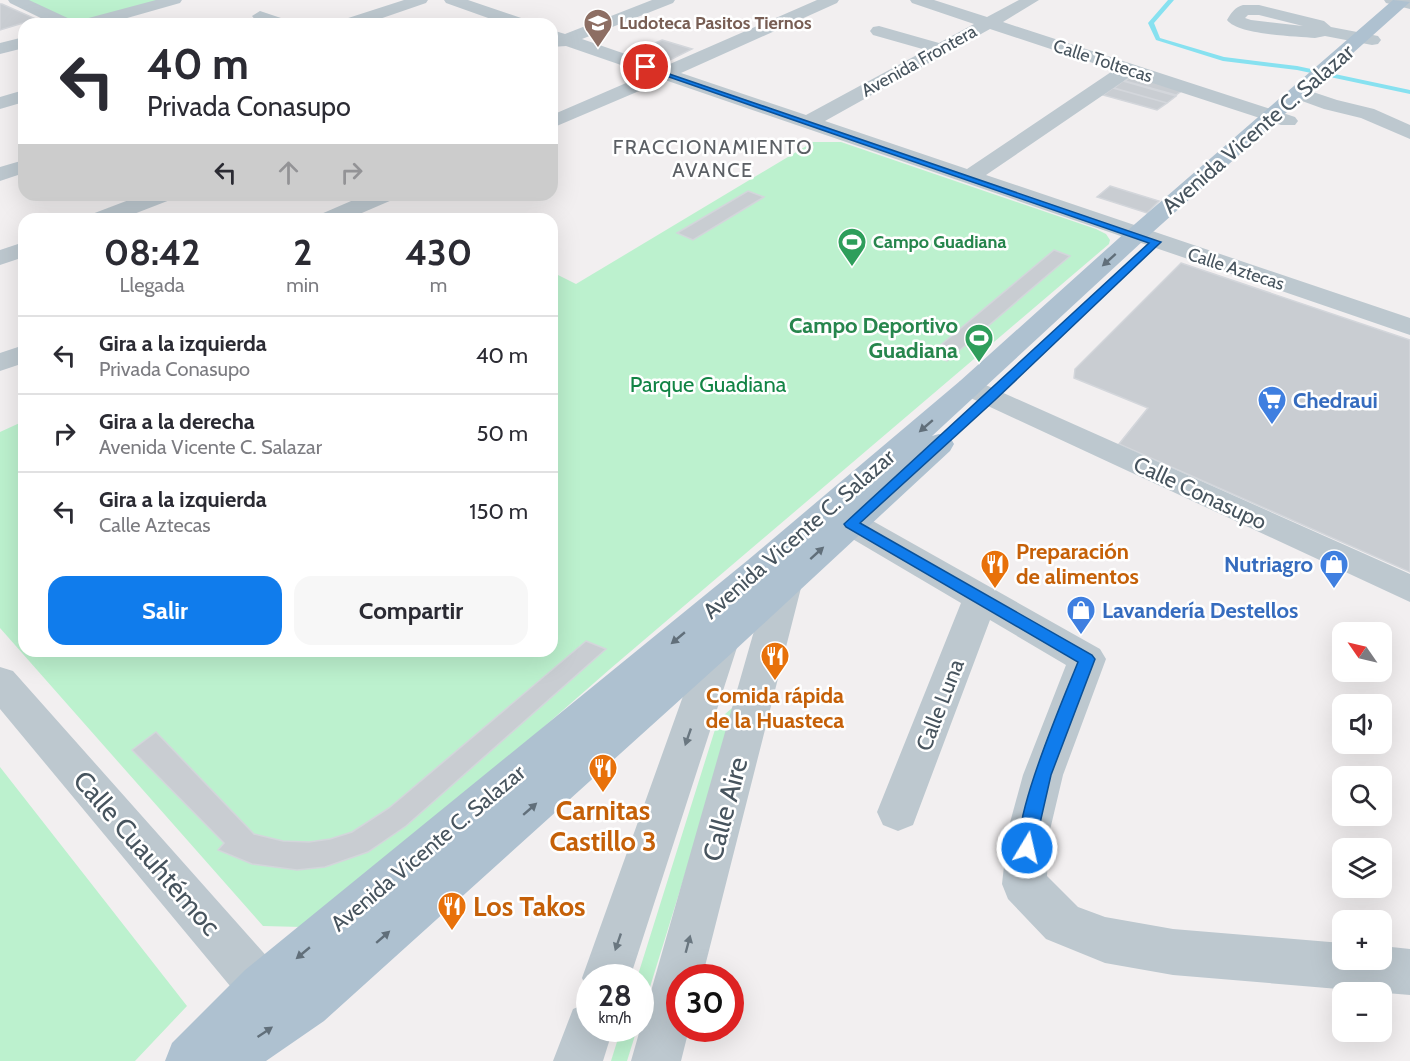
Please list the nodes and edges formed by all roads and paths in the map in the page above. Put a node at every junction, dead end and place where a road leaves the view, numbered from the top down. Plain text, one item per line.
1 (16, 0) edge
2 (174, 0) edge
3 (420, 0) edge
4 (452, 0) edge
5 (667, 0) edge
6 (831, 0) edge
7 (918, 0) edge
8 (1031, 0) edge
9 (1403, 3) edge
10 (260, 16) dead end
11 (54, 18) edge
12 (109, 18) edge
13 (265, 18) edge
14 (366, 18) edge
15 (504, 18) edge
16 (987, 23) junction
17 (879, 31) dead end
18 (1325, 31) dead end
19 (1366, 39) junction
20 (558, 40) edge
21 (558, 40) edge
22 (18, 44) edge
23 (0, 49) edge
24 (941, 49) junction
25 (1128, 69) junction
26 (665, 74) junction
27 (18, 98) edge
28 (1300, 102) junction
29 (0, 103) edge
30 (558, 119) edge
31 (808, 122) junction
32 (1401, 128) edge
33 (18, 168) edge
34 (0, 174) edge
35 (968, 178) junction
36 (146, 201) edge
37 (370, 201) edge
38 (116, 213) edge
39 (343, 213) edge
40 (1146, 239) junction
41 (18, 251) edge
42 (0, 258) edge
43 (1410, 327) edge
44 (18, 356) edge
45 (0, 363) edge
46 (980, 392) junction
47 (840, 517) junction
48 (761, 580) junction
49 (1410, 589) edge
50 (981, 597) junction
51 (720, 642) junction
52 (0, 682) edge
53 (898, 812) dead end
54 (611, 964) edge
55 (1410, 972) edge
56 (262, 987) junction
57 (307, 1004) junction
58 (585, 1042) edge
59 (190, 1061) edge
60 (223, 1061) edge
61 (578, 1061) edge
62 (656, 1061) edge

1 - 11 street
2 - 12 street
3 - 14 street
4 - 15 street
5 - 20 street
6 - 26 street
7 - 16 street, Calle Toltecas
8 - 16 street, Avenida Frontera
9 - 19 main road, Avenida Vicente C. Salazar
10 - 13 street
16 - 24 street, Avenida Frontera
16 - 25 street, Calle Toltecas
17 - 24 street
18 - 19 street
19 - 28 main road, Avenida Vicente C. Salazar
21 - 26 street, Calle Aztecas
22 - 23 street
24 - 31 street, Avenida Frontera
25 - 28 street, Calle Toltecas
25 - 35 street
26 - 30 street
26 - 31 street, Calle Aztecas
27 - 29 street
28 - 32 street, Calle Toltecas
28 - 40 main road, Avenida Vicente C. Salazar
31 - 35 street, Calle Aztecas
33 - 34 street
35 - 40 street, Calle Aztecas
36 - 38 street
37 - 39 street
40 - 43 street, Calle Aztecas
40 - 46 main road, Avenida Vicente C. Salazar
41 - 42 street
44 - 45 street
46 - 47 main road, Avenida Vicente C. Salazar
46 - 49 street, Calle Conasupo
47 - 48 main road, Avenida Vicente C. Salazar
47 - 50 street
48 - 51 street
48 - 51 main road, Avenida Vicente C. Salazar
48 -> 56 main road, Avenida Vicente C. Salazar
62 -> 48 street, Calle Aire
50 - 53 street, Calle Luna
50 - 55 street
51 -> 54 street
57 -> 51 main road, Avenida Vicente C. Salazar
52 - 56 street, Calle Cuauhtémoc
56 - 57 street, Calle Cuauhtémoc
56 - 59 main road, Avenida Vicente C. Salazar
60 -> 57 main road, Avenida Vicente C. Salazar
58 - 61 street

